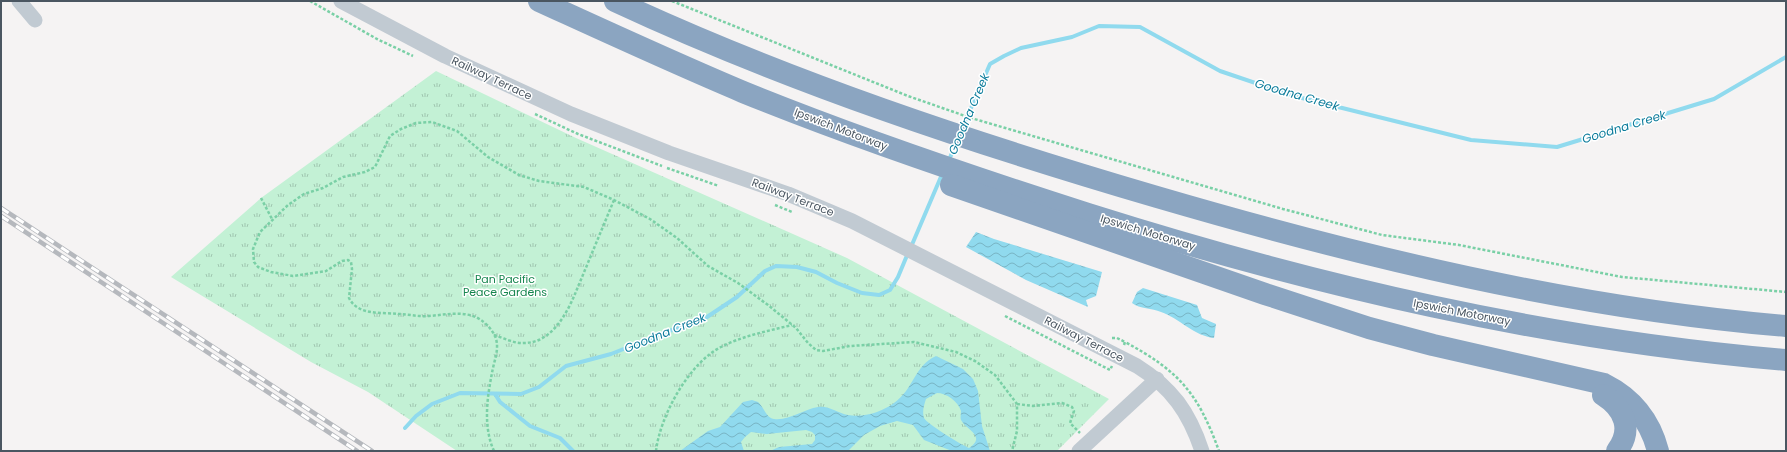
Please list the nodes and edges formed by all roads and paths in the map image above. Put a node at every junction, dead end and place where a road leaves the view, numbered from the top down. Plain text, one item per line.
1 (19, 1) edge
2 (341, 1) edge
3 (539, 1) edge
4 (615, 1) edge
5 (672, 1) edge
6 (35, 20) dead end
7 (929, 114) junction
8 (1005, 140) junction
9 (982, 188) junction
10 (261, 198) dead end
11 (614, 200) junction
12 (272, 219) junction
13 (1786, 292) edge
14 (1001, 314) dead end
15 (792, 325) junction
16 (1786, 326) edge
17 (494, 335) junction
18 (1786, 360) edge
19 (1113, 366) dead end
20 (1543, 372) junction
21 (1157, 380) junction
22 (1017, 404) junction
23 (1093, 438) edge
24 (494, 451) edge
25 (656, 451) edge
26 (1012, 451) edge
27 (1202, 451) edge
28 (1617, 451) edge
29 (1658, 451) edge

1 - 6 street
2 - 21 street, Railway Terrace
3 - 9 highway, Ipswich Motorway
4 - 7 highway
5 - 7 path
7 - 8 highway
7 - 8 path
8 - 13 path
8 - 16 highway
9 - 18 highway, Ipswich Motorway
9 - 20 highway
10 - 12 path
11 - 12 path
11 - 15 path
11 - 17 path
12 - 17 path
14 - 19 path
15 - 22 path
15 - 25 path
17 - 24 path
20 - 28 highway
20 - 29 highway
21 - 23 street
21 - 27 street, Railway Terrace
22 - 23 path
22 - 26 path

